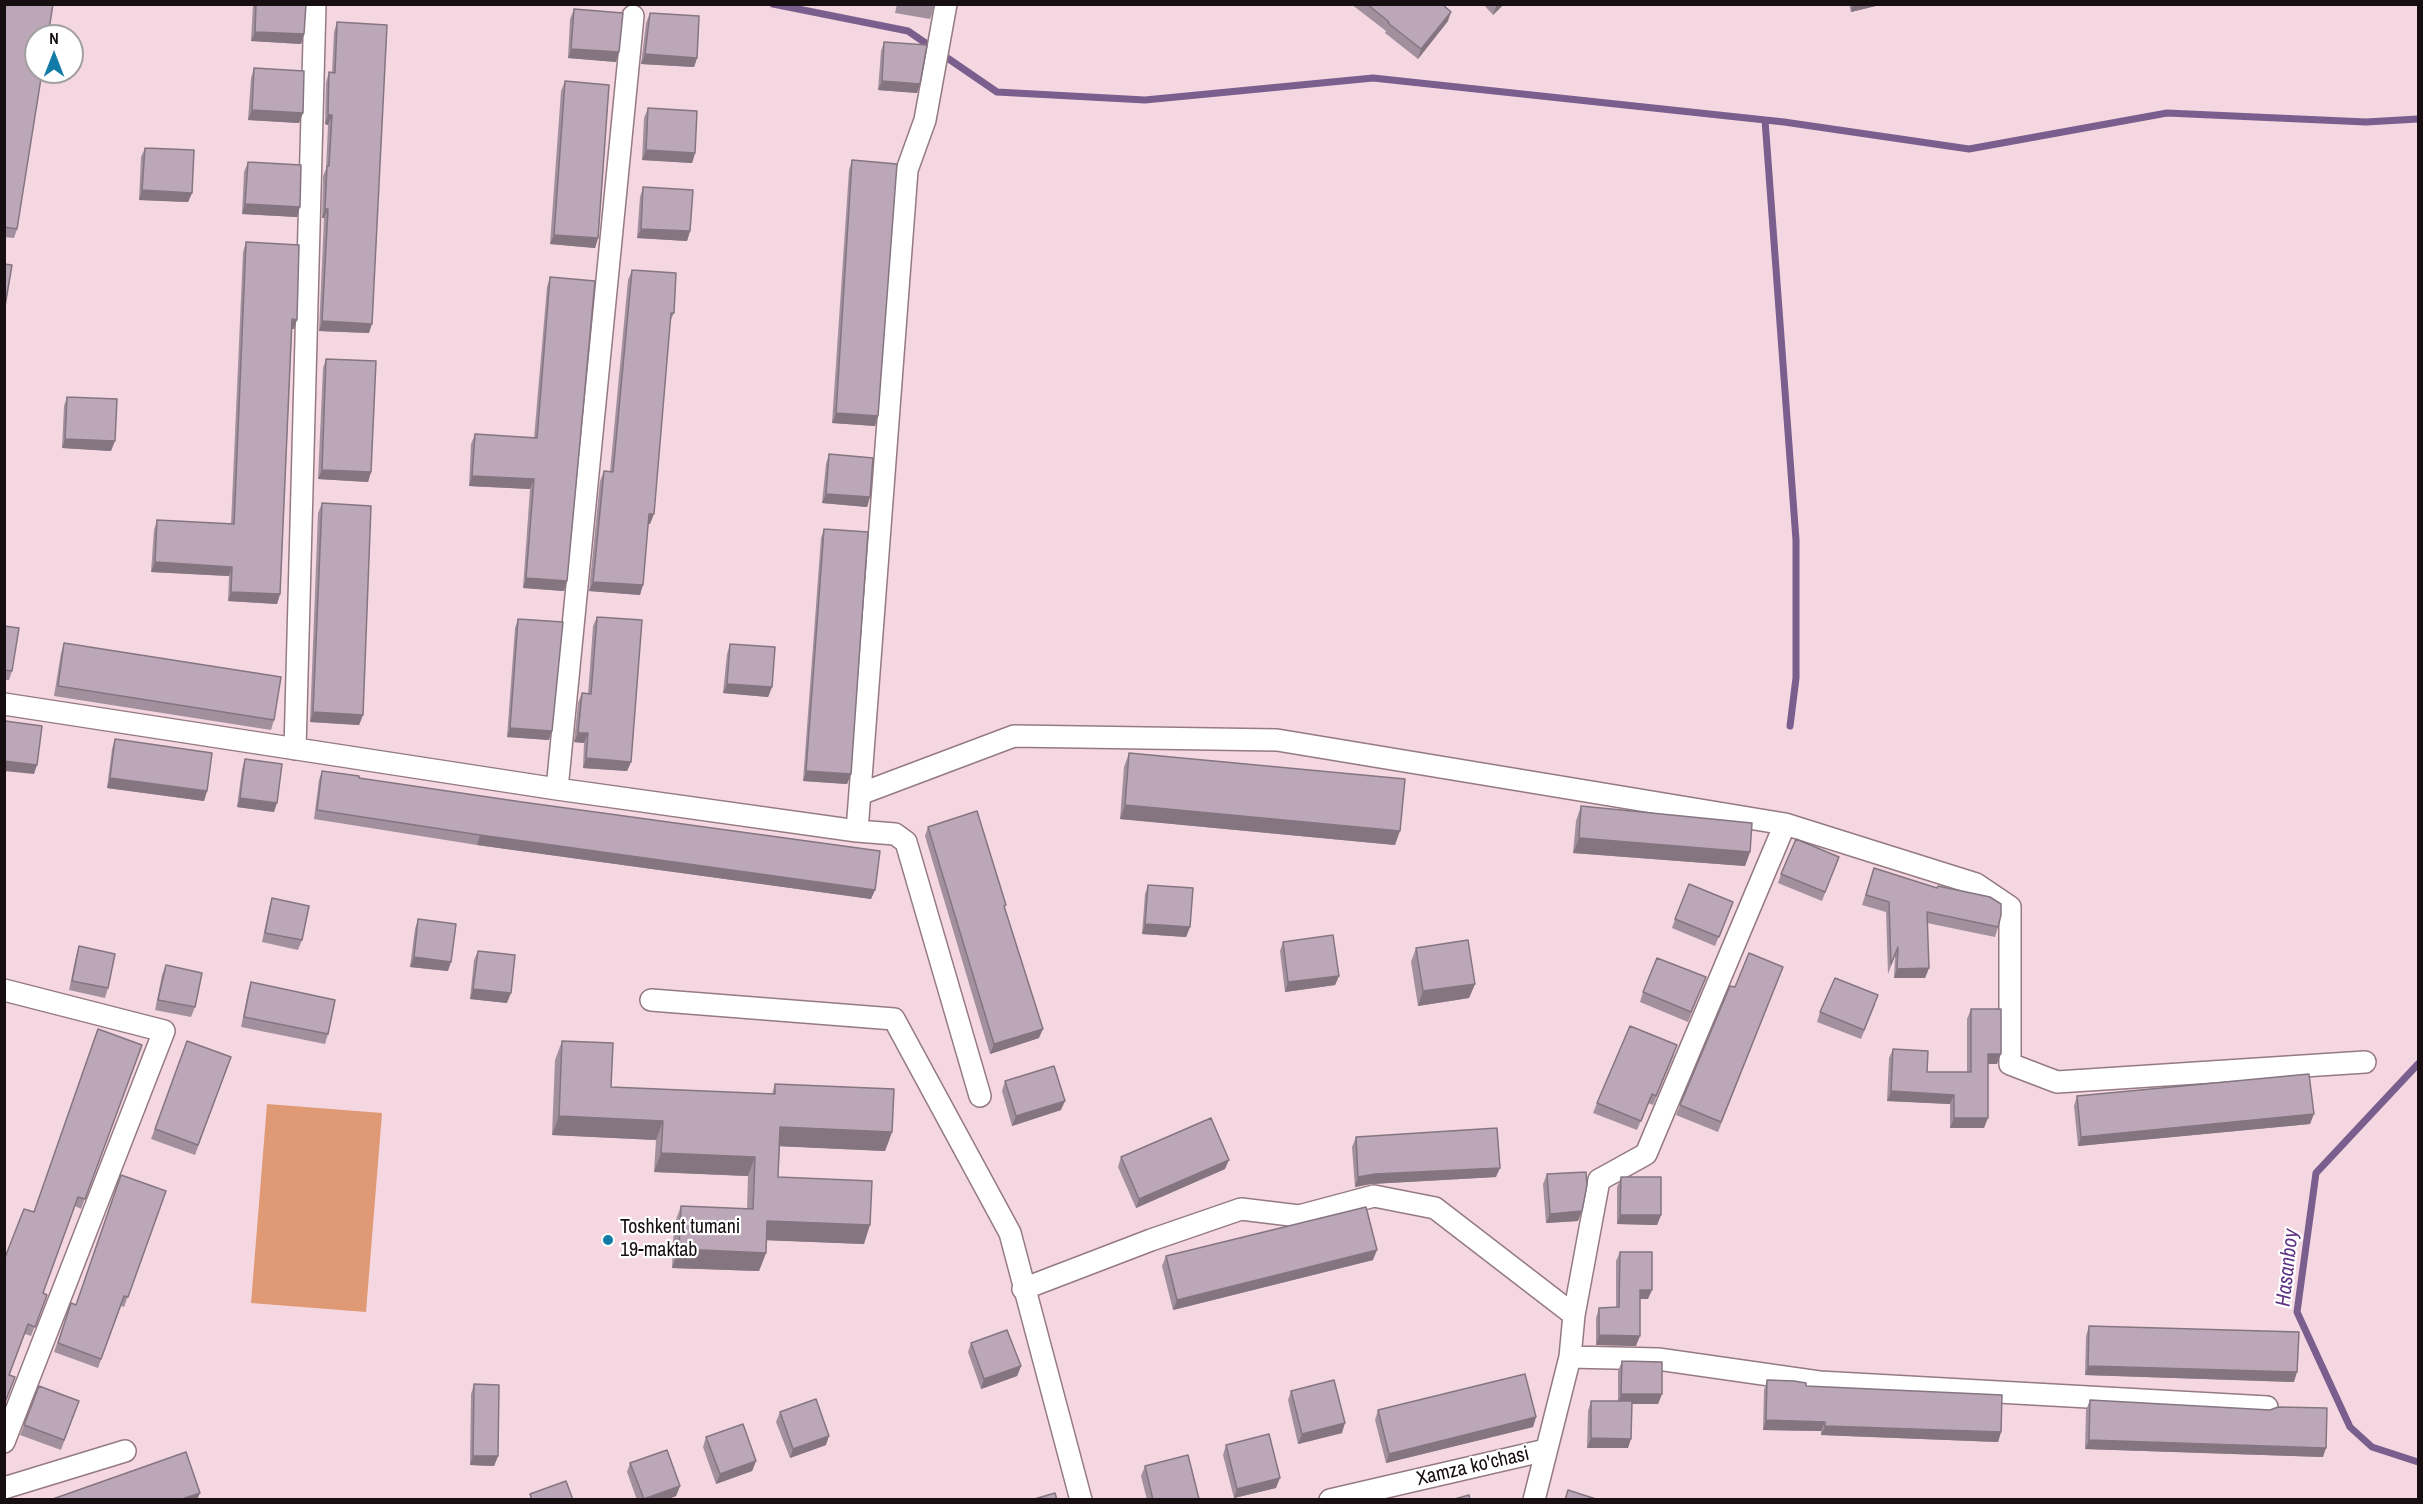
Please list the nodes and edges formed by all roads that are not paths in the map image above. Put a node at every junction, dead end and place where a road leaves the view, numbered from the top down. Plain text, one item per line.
1 (315, 4) edge
2 (946, 4) edge
3 (633, 16) dead end
4 (4, 705) edge
5 (295, 749) junction
6 (557, 789) junction
7 (860, 794) junction
8 (1785, 824) junction
9 (857, 831) junction
10 (4, 990) edge
11 (651, 1000) dead end
12 (2365, 1062) dead end
13 (980, 1096) dead end
14 (1023, 1289) junction
15 (1575, 1315) junction
16 (1570, 1357) junction
17 (2267, 1407) edge
18 (4, 1442) edge
19 (1546, 1450) junction
20 (125, 1451) dead end
21 (4, 1488) edge
22 (1081, 1500) edge
23 (1330, 1500) edge
24 (1534, 1500) edge

1 - 5 street
2 - 7 street
3 - 6 street
4 - 5 street
5 - 6 street
6 - 9 street
7 - 8 street
7 - 9 street
8 - 12 street
8 - 15 street
9 - 13 street
10 - 18 street
11 - 14 street
14 - 15 street
14 - 22 street
15 - 16 street
16 - 17 street
16 - 19 street
19 - 23 street, Xamza ko'chasi
19 - 24 street
20 - 21 street

